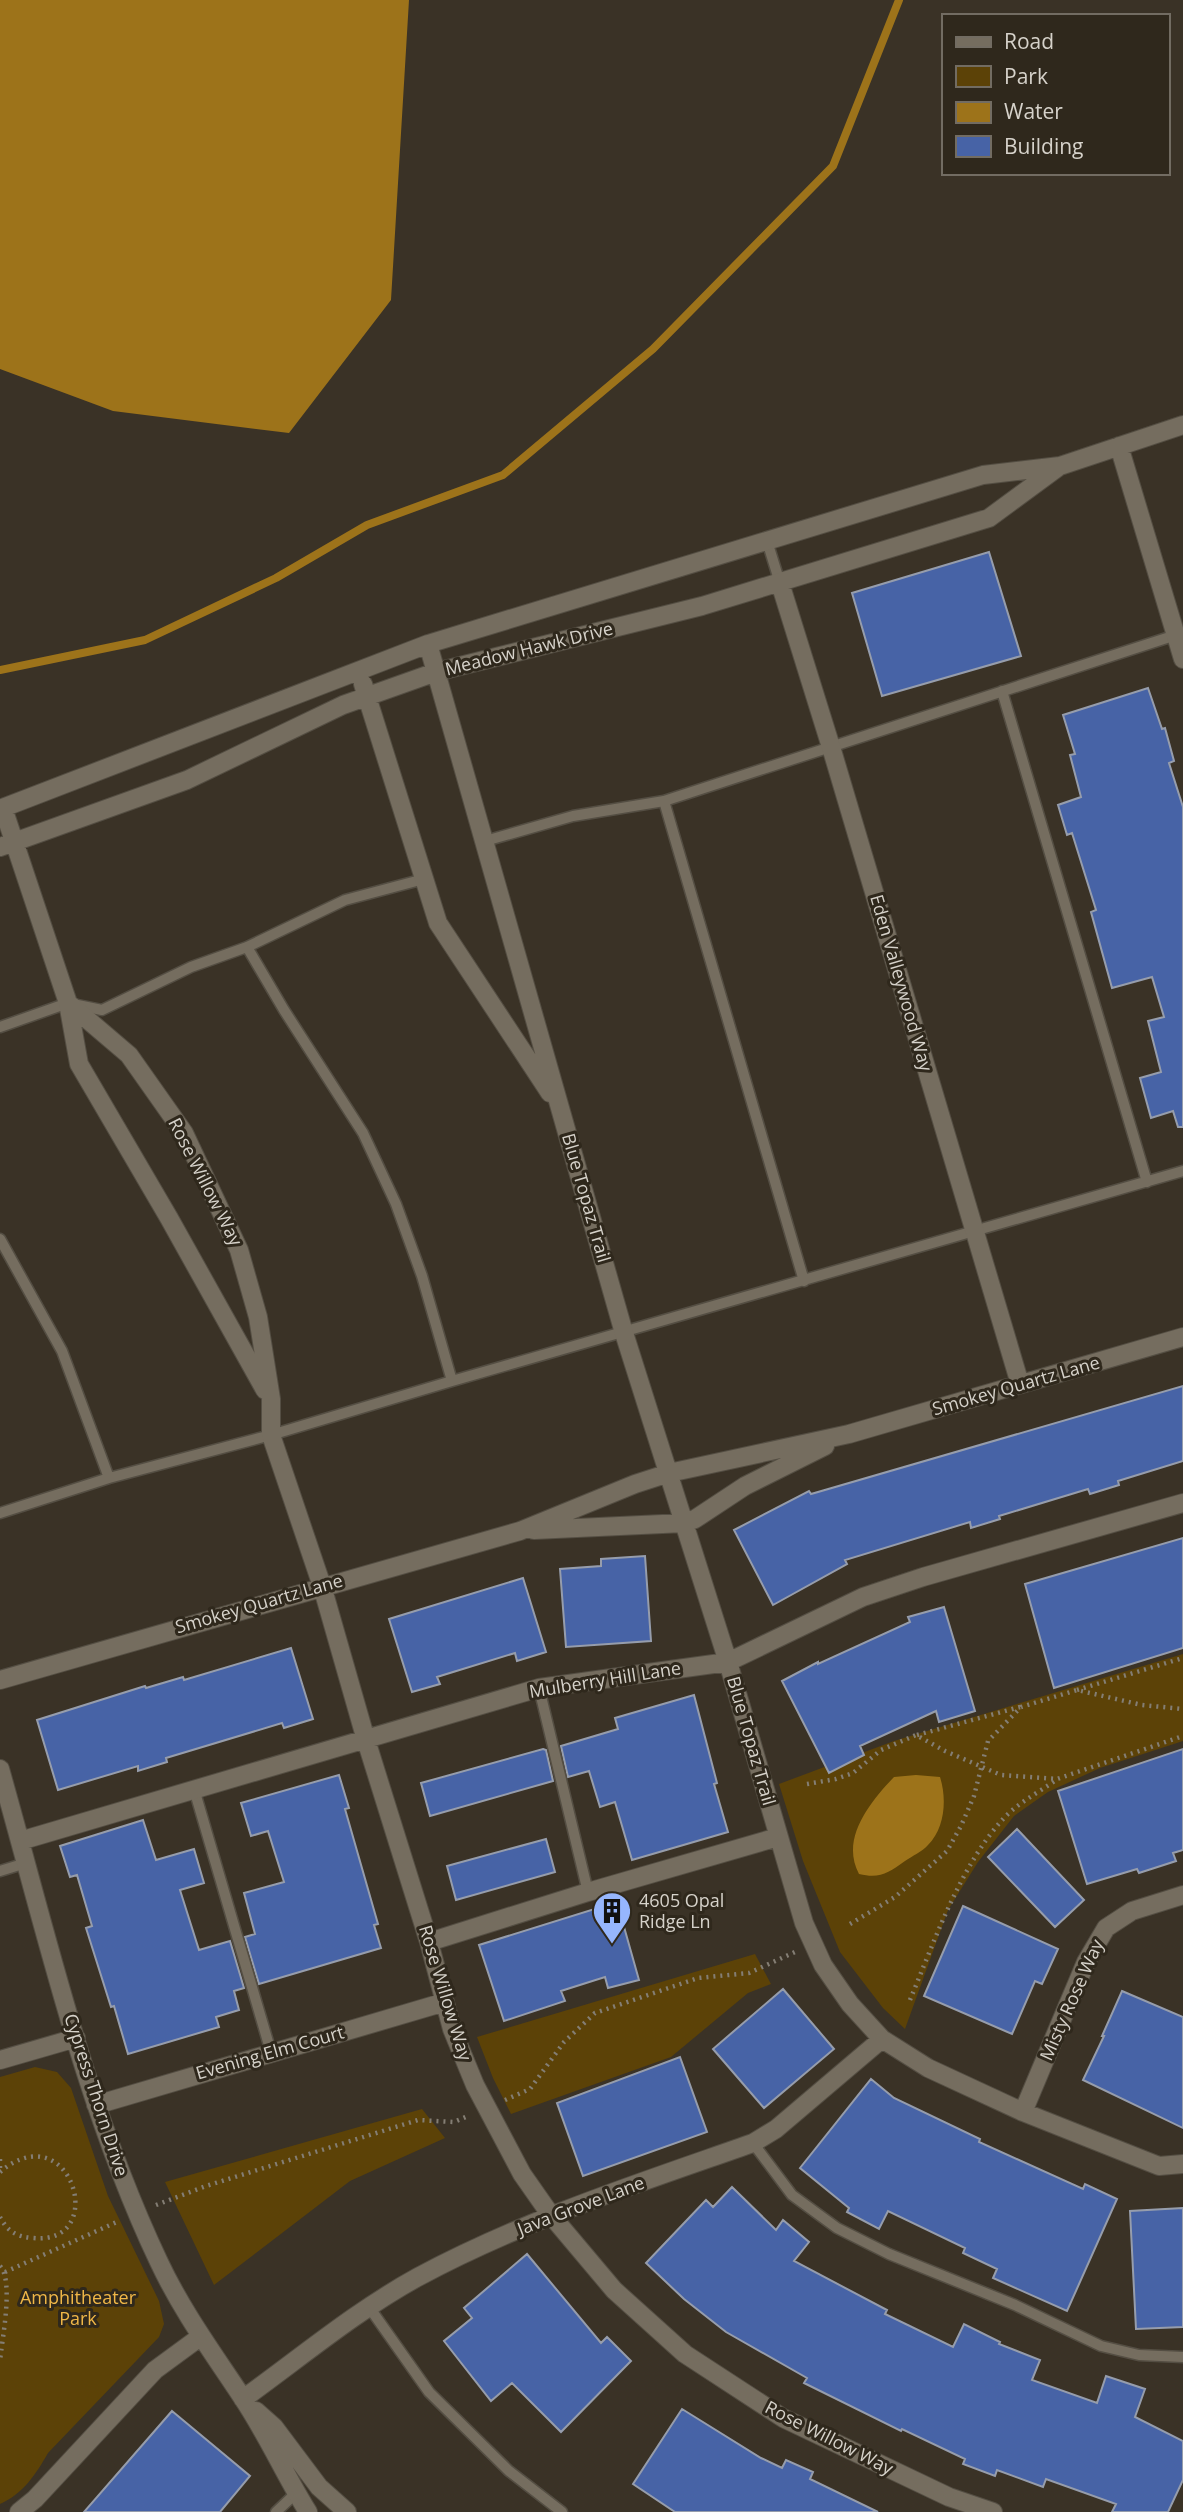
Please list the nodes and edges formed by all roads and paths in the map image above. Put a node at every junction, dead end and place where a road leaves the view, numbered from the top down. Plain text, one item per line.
1 (1183, 425) edge
2 (1119, 446) junction
3 (1060, 466) junction
4 (767, 541) junction
5 (779, 583) junction
6 (1176, 635) junction
7 (428, 644) junction
8 (1183, 659) edge
9 (358, 671) junction
10 (436, 672) junction
11 (1002, 691) junction
12 (368, 694) junction
13 (831, 747) junction
14 (664, 802) junction
15 (1, 808) edge
16 (485, 841) junction
17 (7, 845) edge
18 (424, 878) junction
19 (247, 947) junction
20 (68, 1003) junction
21 (0, 1027) edge
22 (560, 1108) junction
23 (1183, 1171) edge
24 (1147, 1182) junction
25 (975, 1232) junction
26 (0, 1239) edge
27 (804, 1282) junction
28 (624, 1333) junction
29 (1183, 1337) edge
30 (452, 1381) junction
31 (1020, 1384) junction
32 (271, 1399) junction
33 (849, 1434) junction
34 (271, 1435) junction
35 (669, 1473) junction
36 (109, 1478) junction
37 (1183, 1503) edge
38 (0, 1513) edge
39 (684, 1523) junction
40 (520, 1531) junction
41 (322, 1586) junction
42 (1183, 1658) edge
43 (728, 1662) junction
44 (0, 1679) edge
45 (539, 1688) junction
46 (1077, 1690) junction
47 (1021, 1707) junction
48 (1183, 1709) edge
49 (916, 1735) junction
50 (1183, 1736) edge
51 (366, 1740) junction
52 (981, 1765) junction
53 (0, 1769) edge
54 (1057, 1779) junction
55 (807, 1784) dead end
56 (194, 1789) junction
57 (778, 1837) junction
58 (20, 1841) junction
59 (26, 1863) junction
60 (0, 1871) edge
61 (588, 1892) junction
62 (1183, 1895) edge
63 (850, 1924) dead end
64 (429, 1942) junction
65 (795, 1951) dead end
66 (910, 2000) dead end
67 (445, 2002) junction
68 (76, 2038) junction
69 (882, 2039) junction
70 (271, 2052) junction
71 (0, 2060) edge
72 (96, 2105) junction
73 (486, 2108) junction
74 (1023, 2112) junction
75 (752, 2143) junction
76 (0, 2159) edge
77 (1183, 2164) edge
78 (0, 2171) edge
79 (137, 2213) junction
80 (550, 2214) junction
81 (0, 2217) edge
82 (0, 2266) edge
83 (5, 2272) junction
84 (3, 2300) edge
85 (369, 2307) junction
86 (200, 2337) junction
87 (1183, 2357) edge
88 (0, 2361) edge
89 (243, 2399) junction
90 (296, 2493) junction
91 (19, 2512) edge
92 (276, 2512) edge
93 (308, 2512) edge
94 (347, 2512) edge
95 (562, 2512) edge
96 (993, 2512) edge

1 - 2 street, Meadow Hawk Drive
2 - 3 street, Meadow Hawk Drive
2 - 6 street
3 - 4 street, Meadow Hawk Drive
3 - 5 street, Meadow Hawk Drive
4 - 5 lane
4 - 7 street, Meadow Hawk Drive
5 - 10 street, Meadow Hawk Drive
5 - 13 street, Eden Valleywood Way
6 - 8 street
6 - 11 lane
7 - 9 street, Meadow Hawk Drive
7 - 10 street, Blue Topaz Trail
9 - 12 street, Blue Topaz Trail
9 - 15 street, Meadow Hawk Drive
10 - 12 street, Meadow Hawk Drive
10 - 16 street, Blue Topaz Trail
11 - 13 lane
11 - 24 lane
12 - 17 street, Meadow Hawk Drive
12 - 18 street, Blue Topaz Trail
13 - 14 lane
13 - 25 street, Eden Valleywood Way
14 - 16 lane
14 - 27 lane
15 - 17 street, Rose Willow Way
16 - 22 street, Blue Topaz Trail
17 - 20 street, Rose Willow Way
18 - 19 lane
18 - 22 street, Blue Topaz Trail
19 - 20 lane
19 - 30 lane
20 - 21 lane
20 - 32 street, Rose Willow Way
20 - 32 street, Rose Willow Way
22 - 28 street, Blue Topaz Trail
23 - 24 lane
24 - 25 lane
25 - 27 lane
25 - 31 street, Eden Valleywood Way
26 - 36 lane
27 - 28 lane
28 - 30 lane
28 - 35 street, Blue Topaz Trail
29 - 31 street, Smokey Quartz Lane
30 - 34 lane
31 - 33 street, Smokey Quartz Lane
32 - 34 street, Rose Willow Way
33 - 35 street, Smokey Quartz Lane
33 - 39 street, Smokey Quartz Lane
34 - 36 lane
34 - 41 street, Rose Willow Way
35 - 39 street, Blue Topaz Trail
35 - 40 street, Smokey Quartz Lane
36 - 38 lane
37 - 43 street, Mulberry Hill Lane
39 - 40 street, Smokey Quartz Lane
39 - 43 street, Blue Topaz Trail
40 - 41 street, Smokey Quartz Lane
41 - 44 street, Smokey Quartz Lane
41 - 51 street, Rose Willow Way
42 - 46 path
43 - 45 street, Mulberry Hill Lane
43 - 57 street, Blue Topaz Trail
45 - 51 street, Mulberry Hill Lane
45 - 61 lane
46 - 47 path
46 - 48 path
47 - 49 path
47 - 52 path
49 - 52 path
49 - 55 path
50 - 54 path
51 - 56 street, Mulberry Hill Lane
51 - 64 street, Rose Willow Way
52 - 54 path
52 - 63 path
53 - 58 street, Cypress Thorn Drive
54 - 66 path
56 - 58 street, Mulberry Hill Lane
56 - 70 lane
57 - 61 street
57 - 69 street, Blue Topaz Trail
58 - 59 street, Cypress Thorn Drive
59 - 60 lane
59 - 68 street, Cypress Thorn Drive
61 - 64 street
62 - 74 street, Misty Rose Way
64 - 67 street, Rose Willow Way
65 - 73 path
67 - 70 street, Evening Elm Court
67 - 73 street, Rose Willow Way
68 - 71 street
68 - 72 street, Cypress Thorn Drive
69 - 74 street, Blue Topaz Trail
69 - 75 street, Java Grove Lane
70 - 72 street, Evening Elm Court
72 - 79 street, Cypress Thorn Drive
73 - 79 path
73 - 80 street, Rose Willow Way
74 - 77 street, Blue Topaz Trail
75 - 80 street, Java Grove Lane
75 - 87 lane
76 - 78 path
78 - 81 path
79 - 83 path
79 - 86 street, Cypress Thorn Drive
80 - 85 street, Java Grove Lane
80 - 96 street, Rose Willow Way
82 - 83 path
83 - 84 path
84 - 88 path
85 - 89 street, Java Grove Lane
85 - 95 lane
86 - 89 street, Cypress Thorn Drive
86 - 91 street
89 - 90 street, Cypress Thorn Drive
89 - 94 street, Cypress Thorn Drive
90 - 92 lane
90 - 93 street, Cypress Thorn Drive

